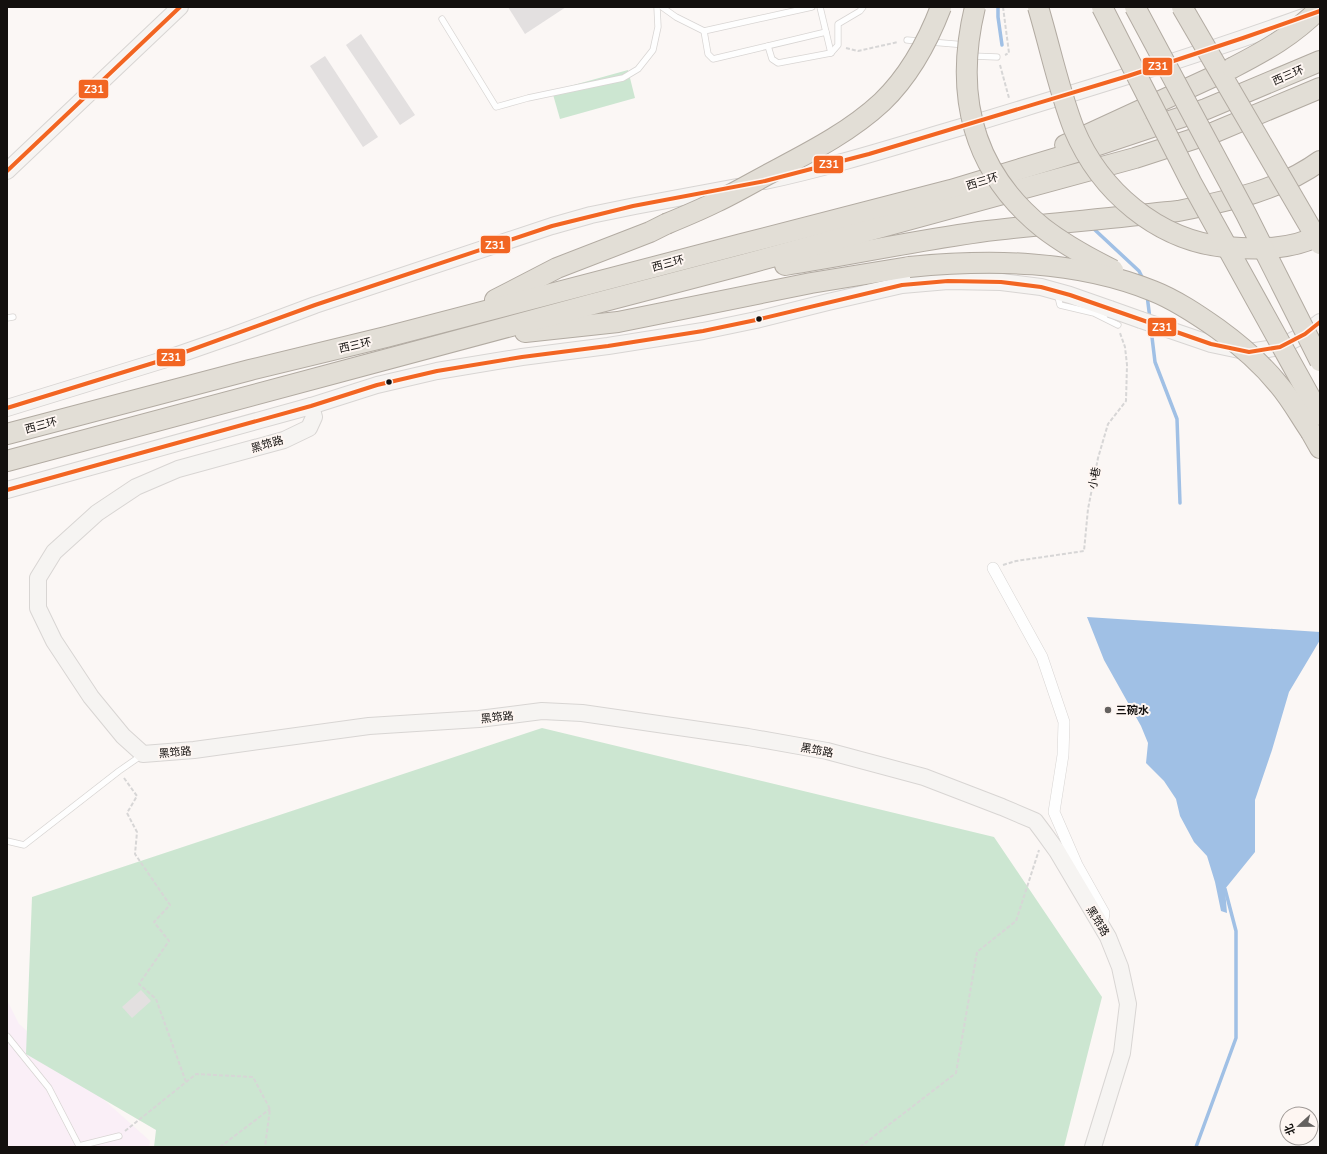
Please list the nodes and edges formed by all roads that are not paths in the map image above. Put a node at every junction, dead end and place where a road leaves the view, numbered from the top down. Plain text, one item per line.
1 (180, 7) edge
2 (657, 7) edge
3 (662, 7) edge
4 (812, 7) edge
5 (820, 7) edge
6 (862, 7) edge
7 (941, 7) edge
8 (975, 7) edge
9 (1038, 7) edge
10 (1102, 7) edge
11 (1135, 7) edge
12 (1182, 7) edge
13 (1320, 9) edge
14 (442, 19) dead end
15 (704, 31) junction
16 (826, 32) junction
17 (907, 40) road end
18 (768, 46) junction
19 (831, 52) junction
20 (998, 57) road end
21 (1320, 61) edge
22 (1320, 88) edge
23 (1320, 161) edge
24 (7, 171) edge
25 (982, 181) junction
26 (1320, 235) edge
27 (1320, 244) edge
28 (686, 280) junction
29 (1056, 291) junction
30 (1154, 291) junction
31 (461, 317) junction
32 (1320, 322) edge
33 (1118, 325) road end
34 (466, 338) junction
35 (1320, 360) edge
36 (311, 406) junction
37 (7, 408) edge
38 (61, 420) junction
39 (7, 421) edge
40 (1317, 432) edge
41 (7, 434) edge
42 (7, 461) edge
43 (7, 490) edge
44 (992, 568) road end
45 (143, 754) junction
46 (7, 841) edge
47 (1102, 927) junction
48 (7, 1036) edge
49 (119, 1136) road end
50 (1093, 1147) edge

1 - 24 main road
2 - 14 lane
3 - 15 lane
4 - 15 lane
5 - 16 lane
6 - 19 lane
7 - 31 highway, bridge
8 - 30 highway, bridge
9 - 26 highway, bridge
10 - 40 highway, bridge
11 - 35 highway, bridge
12 - 27 highway, bridge
13 - 25 highway, bridge
13 - 37 main road
15 - 18 lane
16 - 18 lane
16 - 19 lane
17 - 20 lane
18 - 19 lane
21 - 25 highway, 西三环
22 - 28 highway, 西三环
23 - 28 highway
25 - 31 highway, 西三环
28 - 34 highway, 西三环
29 - 32 main road, bridge
29 - 33 lane
29 - 36 main road
30 - 34 highway, bridge
30 - 40 highway, bridge
31 - 38 highway, 西三环
34 - 42 highway, 西三环
36 - 43 main road
36 - 45 main road, 黑筇路
38 - 39 highway
38 - 41 highway, 西三环
44 - 47 street
45 - 46 lane
45 - 47 main road, 黑筇路
47 - 50 main road, 黑筇路
48 - 49 lane

